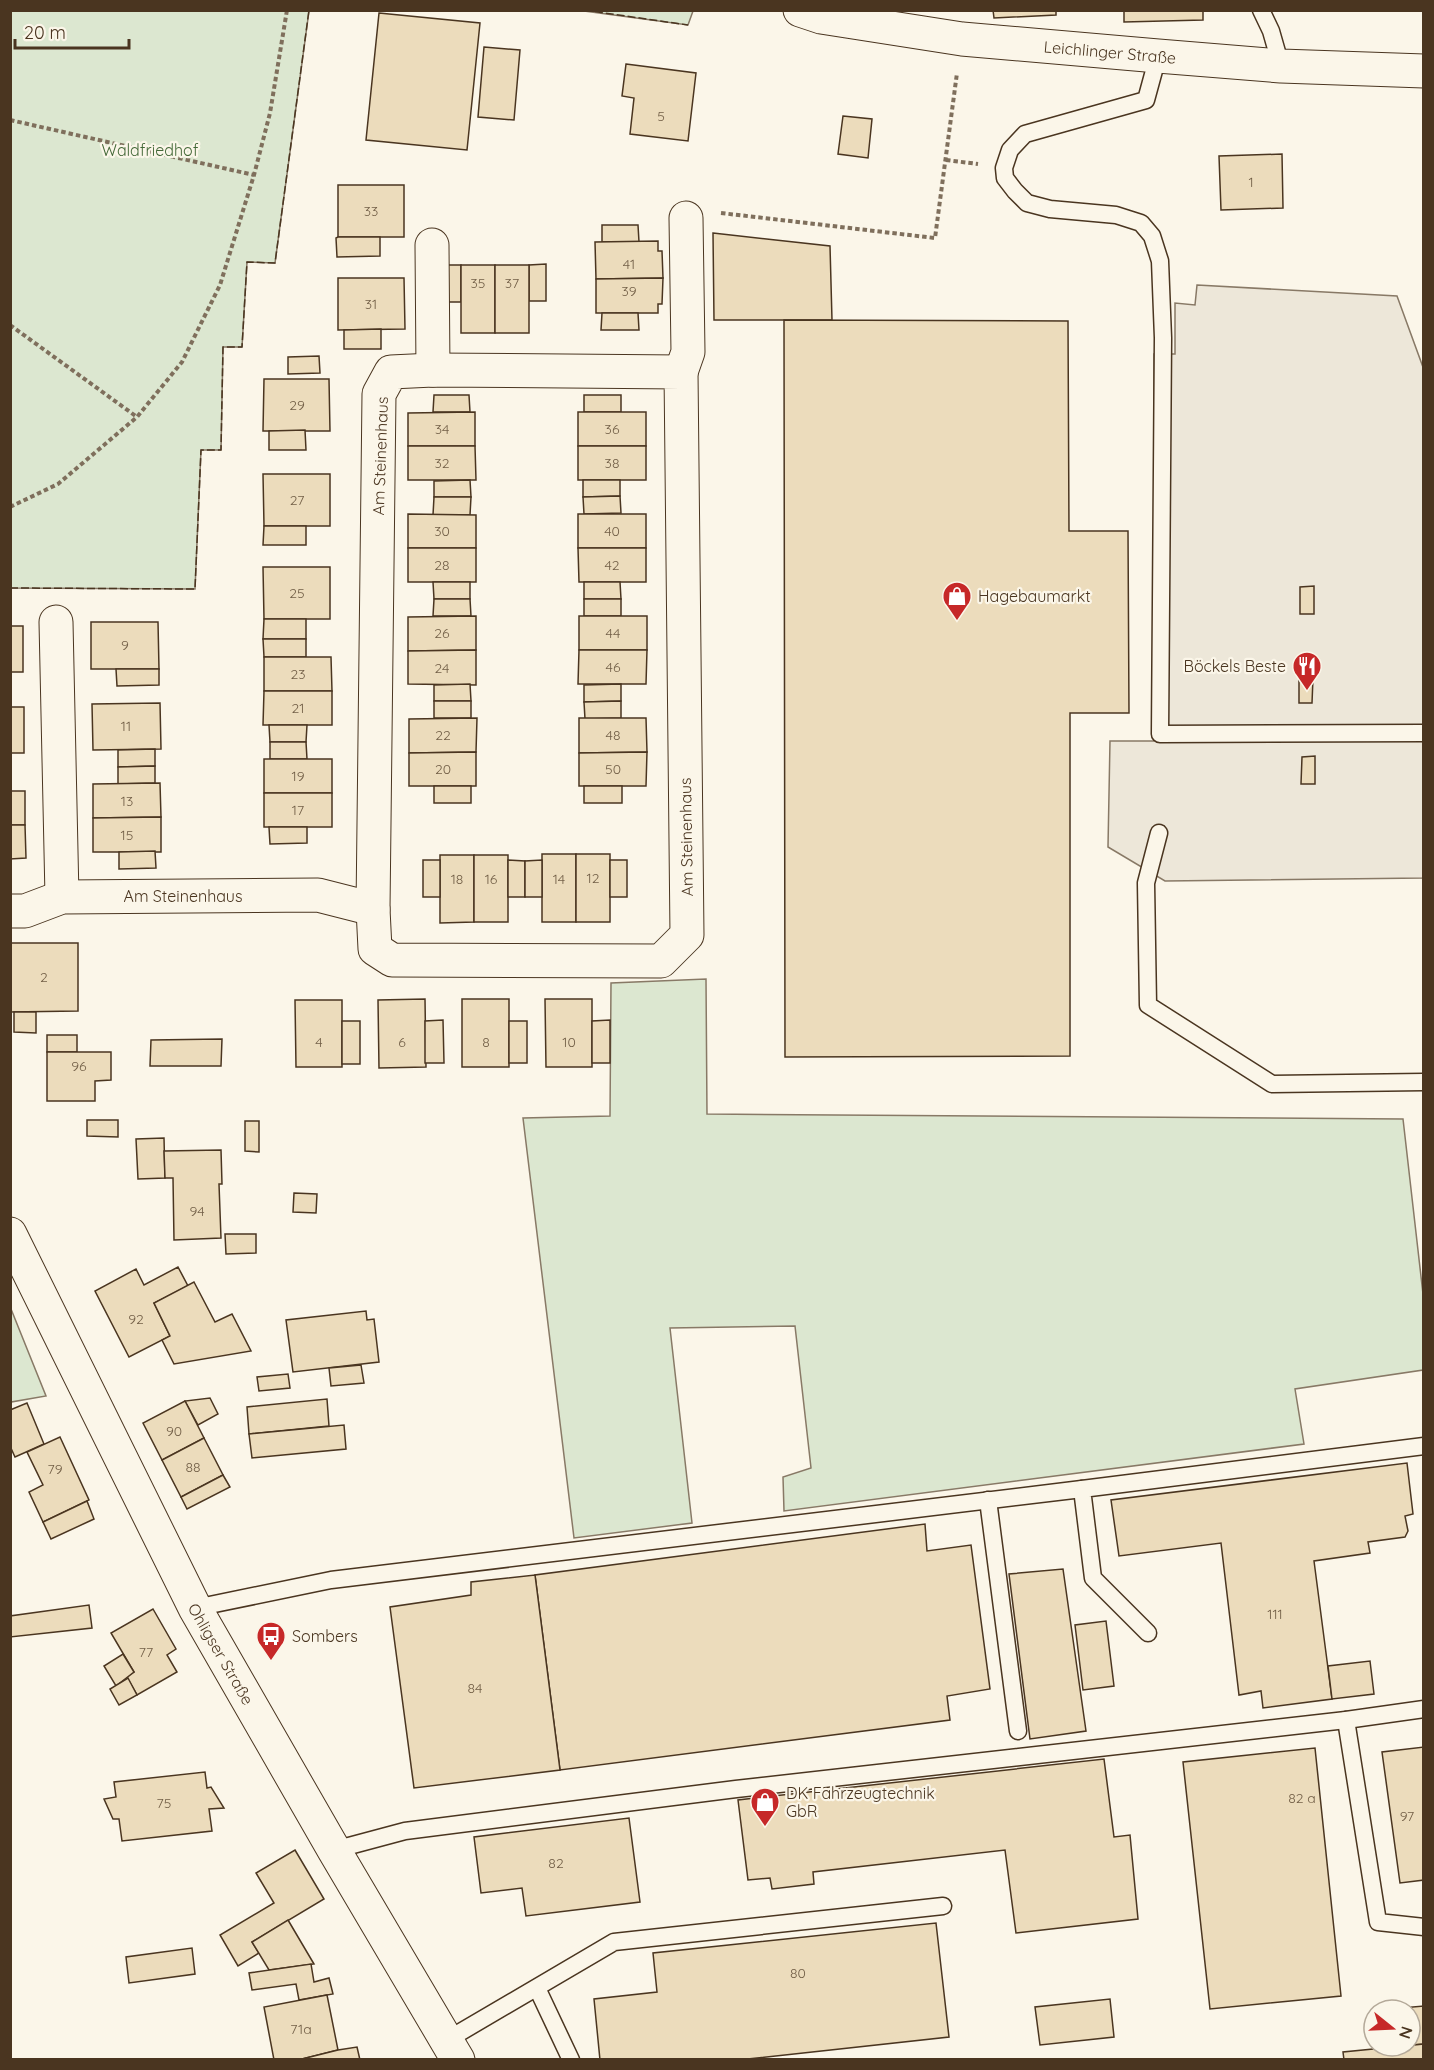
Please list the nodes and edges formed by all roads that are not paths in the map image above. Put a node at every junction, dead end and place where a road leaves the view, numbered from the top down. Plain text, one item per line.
1 (800, 10) edge
2 (1261, 10) edge
3 (1158, 56) junction
4 (1281, 66) junction
5 (1424, 71) edge
6 (686, 218) road end
7 (432, 245) dead end
8 (433, 370) junction
9 (681, 372) junction
10 (57, 622) dead end
11 (1424, 733) edge
12 (1159, 833) dead end
13 (62, 897) junction
14 (374, 909) junction
15 (10, 911) edge
16 (1424, 1082) edge
17 (10, 1234) edge
18 (1424, 1446) edge
19 (1082, 1488) junction
20 (988, 1500) junction
21 (195, 1608) junction
22 (1148, 1633) dead end
23 (1424, 1708) edge
24 (1346, 1720) junction
25 (1018, 1731) dead end
26 (334, 1850) junction
27 (943, 1906) dead end
28 (1424, 1927) edge
29 (537, 1988) junction
30 (452, 2050) edge
31 (571, 2060) edge

1 - 3 street, Leichlinger Straße
2 - 4 lane
3 - 4 street, Leichlinger Straße
3 - 11 lane
4 - 5 street, Leichlinger Straße
6 - 9 street, Am Steinenhaus
7 - 8 street
8 - 9 street, Am Steinenhaus
8 - 14 street, Am Steinenhaus
9 - 14 street, Am Steinenhaus
10 - 13 street
12 - 16 lane
13 - 14 street, Am Steinenhaus
13 - 15 street, Am Steinenhaus
17 - 21 street, Ohligser Straße
18 - 19 lane
19 - 20 lane
19 - 22 lane
20 - 21 lane
20 - 25 lane
21 - 26 street, Ohligser Straße
23 - 24 lane
24 - 26 lane
24 - 28 lane
26 - 30 street, Ohligser Straße
27 - 29 lane
29 - 30 lane
29 - 31 lane

